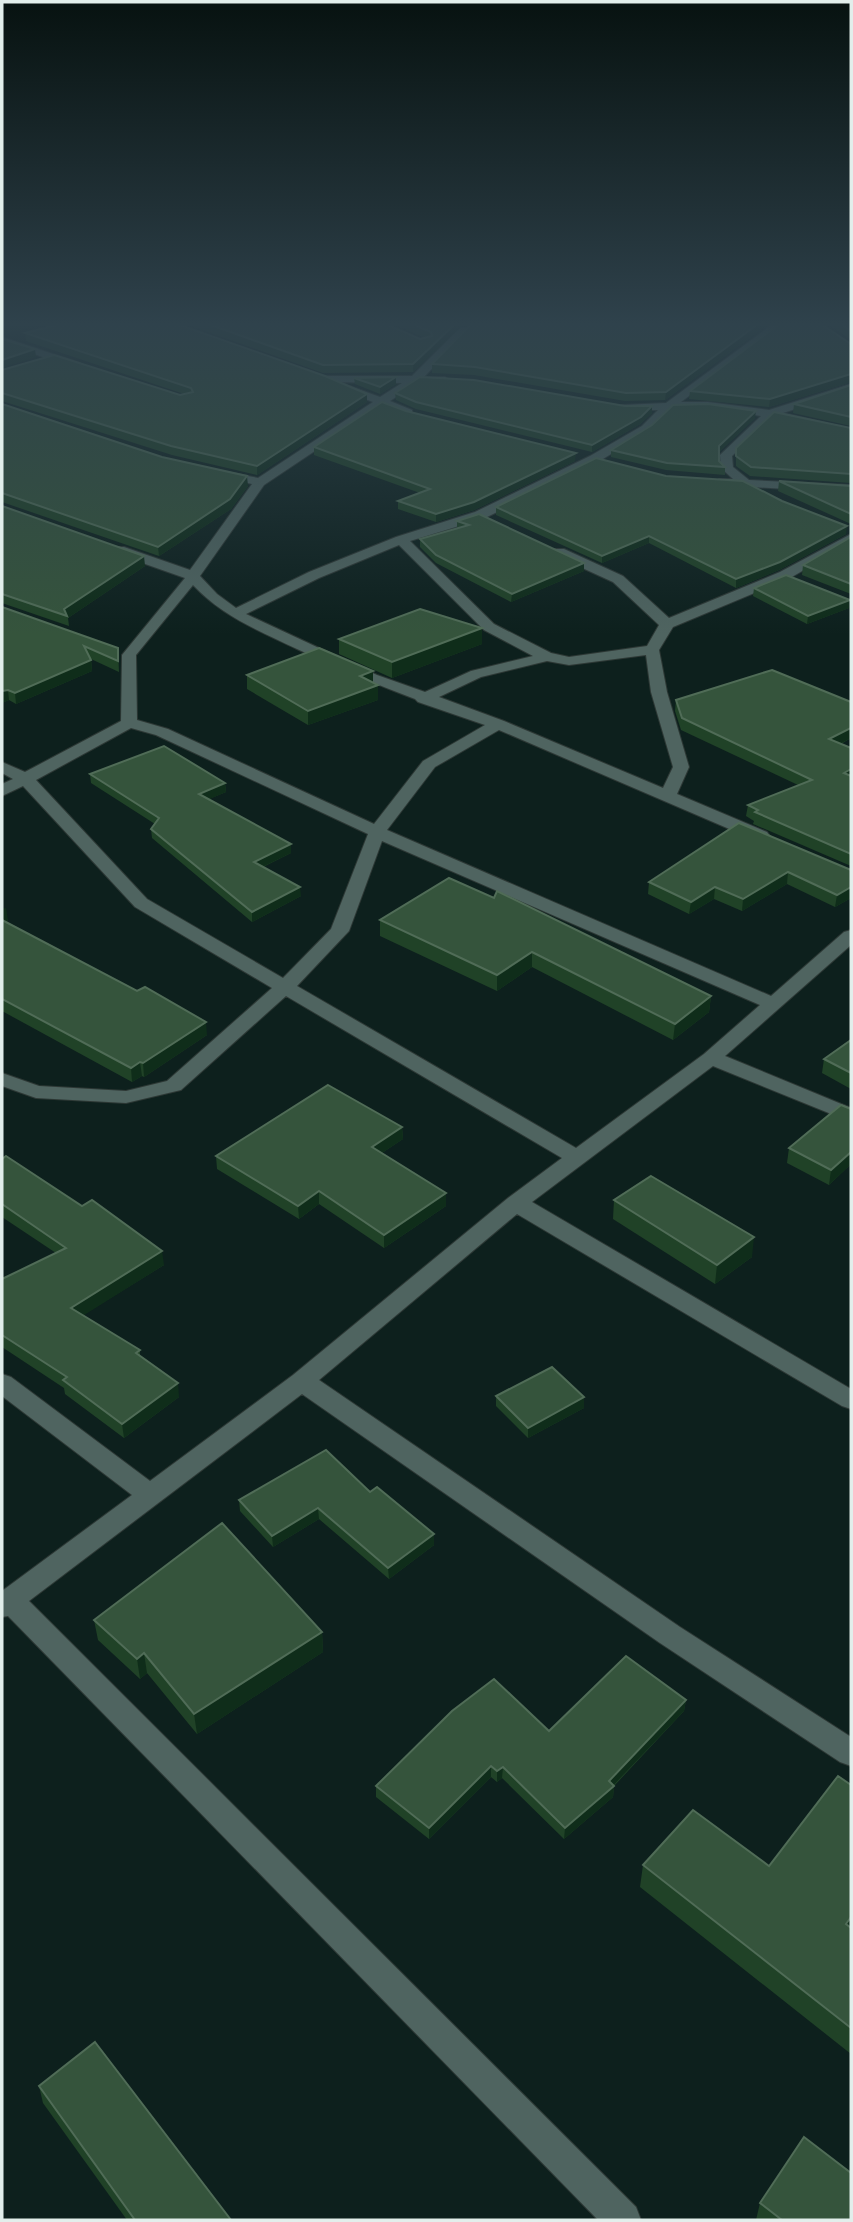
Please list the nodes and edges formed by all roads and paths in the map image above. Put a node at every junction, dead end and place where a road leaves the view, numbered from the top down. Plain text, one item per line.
1 (342, 428) edge
2 (646, 428) edge
3 (755, 428) edge
4 (832, 428) edge
5 (851, 432) edge
6 (568, 453) edge
7 (600, 461) junction
8 (207, 470) edge
9 (706, 481) edge
10 (260, 482) junction
11 (746, 484) junction
12 (851, 489) edge
13 (768, 496) edge
14 (851, 538) edge
15 (401, 540) junction
16 (104, 544) edge
17 (543, 544) edge
18 (785, 575) junction
19 (193, 576) junction
20 (807, 584) edge
21 (235, 614) junction
22 (667, 624) junction
23 (652, 650) junction
24 (547, 657) junction
25 (423, 699) junction
26 (129, 723) junction
27 (498, 724) junction
28 (2, 767) edge
29 (25, 778) junction
30 (2, 791) edge
31 (668, 796) junction
32 (377, 832) junction
33 (778, 843) edge
34 (850, 939) edge
35 (286, 986) junction
36 (774, 1004) junction
37 (711, 1058) junction
38 (2, 1079) edge
39 (851, 1116) edge
40 (576, 1157) junction
41 (516, 1203) junction
42 (302, 1381) junction
43 (2, 1383) edge
44 (851, 1400) edge
45 (151, 1494) junction
46 (6, 1603) edge
47 (851, 1753) edge
48 (623, 2220) edge

1 - 10 street
2 - 7 street
3 - 11 street
4 - 5 street
6 - 7 street
7 - 15 street
8 - 10 street
9 - 11 street
10 - 19 street
11 - 12 street
11 - 13 street
14 - 18 street
15 - 21 street
15 - 24 street
16 - 19 street
17 - 22 street
18 - 20 street
18 - 22 street
19 - 21 street
19 - 26 street
21 - 25 street
22 - 23 street
23 - 24 street
23 - 31 street
24 - 25 street
25 - 27 street
26 - 29 street
26 - 32 street
27 - 31 street
27 - 32 street
28 - 29 street
29 - 30 street
29 - 35 street
31 - 33 street
32 - 35 street
32 - 36 street
34 - 36 street
35 - 38 street
35 - 40 street
36 - 37 street
37 - 39 street
37 - 40 street
40 - 41 street
41 - 42 street
41 - 44 street
42 - 45 street
42 - 47 street
43 - 45 street
45 - 46 street
46 - 48 street

